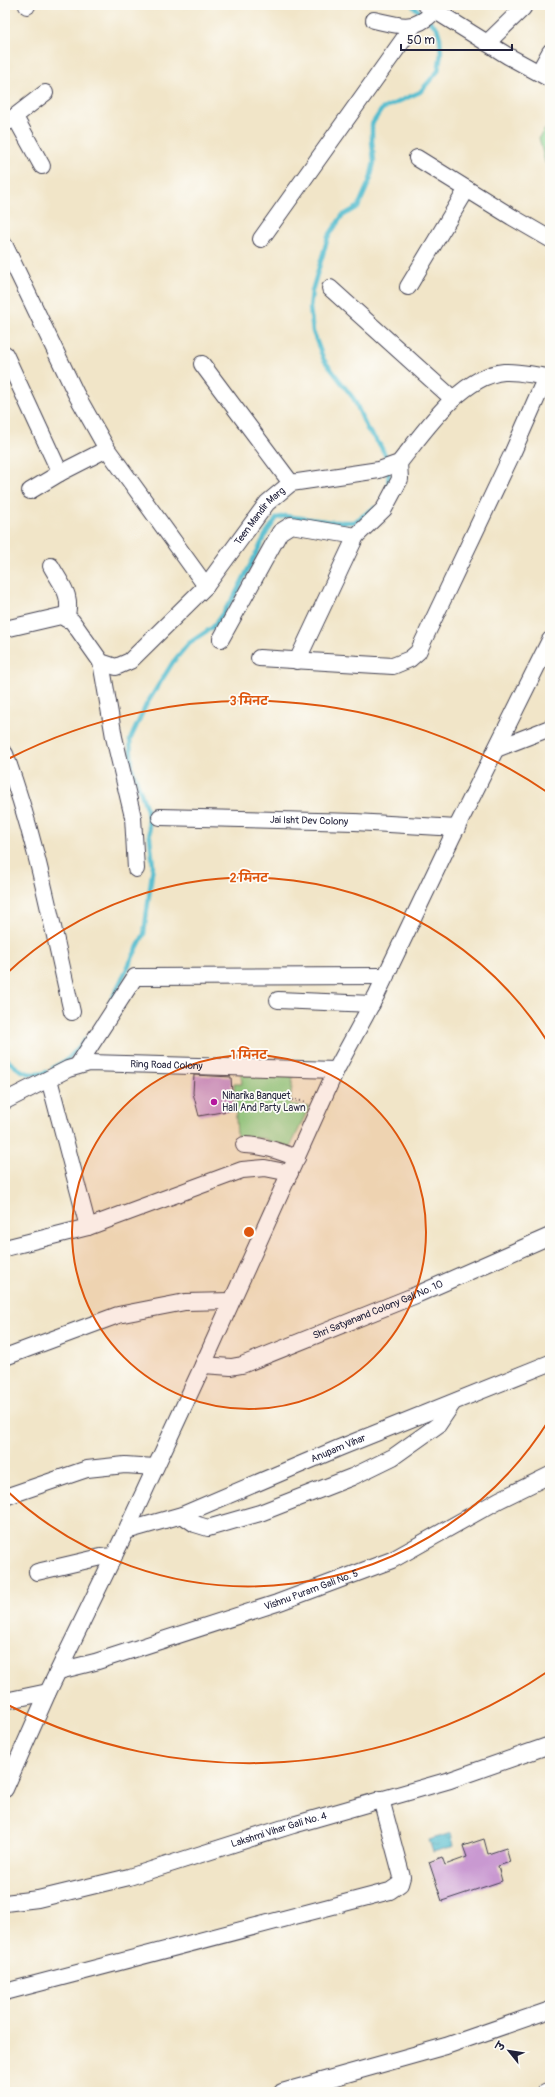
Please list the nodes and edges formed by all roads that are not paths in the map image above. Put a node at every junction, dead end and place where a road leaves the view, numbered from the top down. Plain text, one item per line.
1 (523, 5) edge
2 (425, 16) edge
3 (374, 20) dead end
4 (487, 43) junction
5 (550, 52) edge
6 (545, 76) edge
7 (46, 93) dead end
8 (10, 120) edge
9 (417, 158) dead end
10 (42, 166) dead end
11 (467, 189) junction
12 (261, 239) dead end
13 (550, 239) edge
14 (5, 246) edge
15 (408, 287) dead end
16 (330, 288) dead end
17 (5, 354) edge
18 (202, 364) dead end
19 (548, 377) edge
20 (453, 399) junction
21 (108, 449) junction
22 (397, 464) junction
23 (60, 473) junction
24 (291, 483) junction
25 (30, 491) dead end
26 (356, 536) junction
27 (51, 566) dead end
28 (206, 586) junction
29 (66, 619) junction
30 (5, 629) edge
31 (221, 639) dead end
32 (550, 640) edge
33 (259, 658) dead end
34 (296, 661) junction
35 (101, 662) junction
36 (550, 728) edge
37 (496, 749) junction
38 (5, 754) edge
39 (160, 817) dead end
40 (456, 828) junction
41 (136, 869) dead end
42 (386, 976) junction
43 (278, 1000) dead end
44 (372, 1004) junction
45 (72, 1012) dead end
46 (78, 1065) junction
47 (336, 1070) junction
48 (49, 1079) junction
49 (5, 1101) edge
50 (244, 1145) dead end
51 (297, 1158) junction
52 (290, 1173) junction
53 (88, 1228) junction
54 (550, 1236) edge
55 (5, 1248) edge
56 (231, 1302) junction
57 (5, 1357) edge
58 (550, 1363) edge
59 (203, 1365) junction
60 (452, 1404) junction
61 (155, 1467) junction
62 (550, 1475) edge
63 (5, 1496) edge
64 (182, 1515) junction
65 (126, 1531) junction
66 (114, 1556) junction
67 (37, 1572) dead end
68 (59, 1671) junction
69 (48, 1692) junction
70 (5, 1701) edge
71 (550, 1745) edge
72 (5, 1789) edge
73 (381, 1799) junction
74 (5, 1903) edge
75 (5, 1992) edge
76 (550, 2010) edge
77 (550, 2090) edge
78 (282, 2092) edge
79 (545, 2092) edge

1 - 4 street
2 - 3 street
2 - 4 street
2 - 12 street
4 - 6 street
5 - 6 street
7 - 8 street
8 - 10 street
9 - 11 street
11 - 13 street
11 - 15 street
14 - 21 street
16 - 20 street
17 - 23 street
18 - 24 street
19 - 20 street
19 - 34 street
20 - 22 street
21 - 23 street
21 - 28 street
22 - 24 street, Teen Mandir Marg
22 - 26 street
23 - 25 street
24 - 28 street, Teen Mandir Marg
26 - 31 street
26 - 34 street
27 - 29 street
28 - 35 street, Teen Mandir Marg
29 - 30 street
29 - 35 street
32 - 37 street
33 - 34 street
35 - 41 street
36 - 37 street
37 - 40 street
38 - 45 street
39 - 40 street, Jai Isht Dev Colony
40 - 42 street
42 - 44 street
42 - 46 street
43 - 44 street
44 - 47 street
46 - 47 street, Ring Road Colony
46 - 48 street, Ring Road Colony
47 - 51 street
48 - 49 street, Ring Road Colony
48 - 53 street
50 - 51 street
51 - 52 street
52 - 53 street
52 - 56 street
53 - 55 street
54 - 59 street, Shri Satyanand Colony Gali No. 10
56 - 57 street
56 - 59 street
58 - 60 street, Anupam Vihar
59 - 61 street
60 - 64 street, Anupam Vihar
60 - 64 street
61 - 63 street
61 - 65 street
62 - 68 street, Vishnu Puram Gali No. 5
64 - 65 street, Anupam Vihar
65 - 66 street
66 - 67 street
66 - 68 street
68 - 69 street
69 - 70 street
69 - 72 street
71 - 73 street, Lakshmi Vihar Gali No. 4
73 - 74 street, Lakshmi Vihar Gali No. 4
73 - 75 street
76 - 78 street
77 - 79 street

